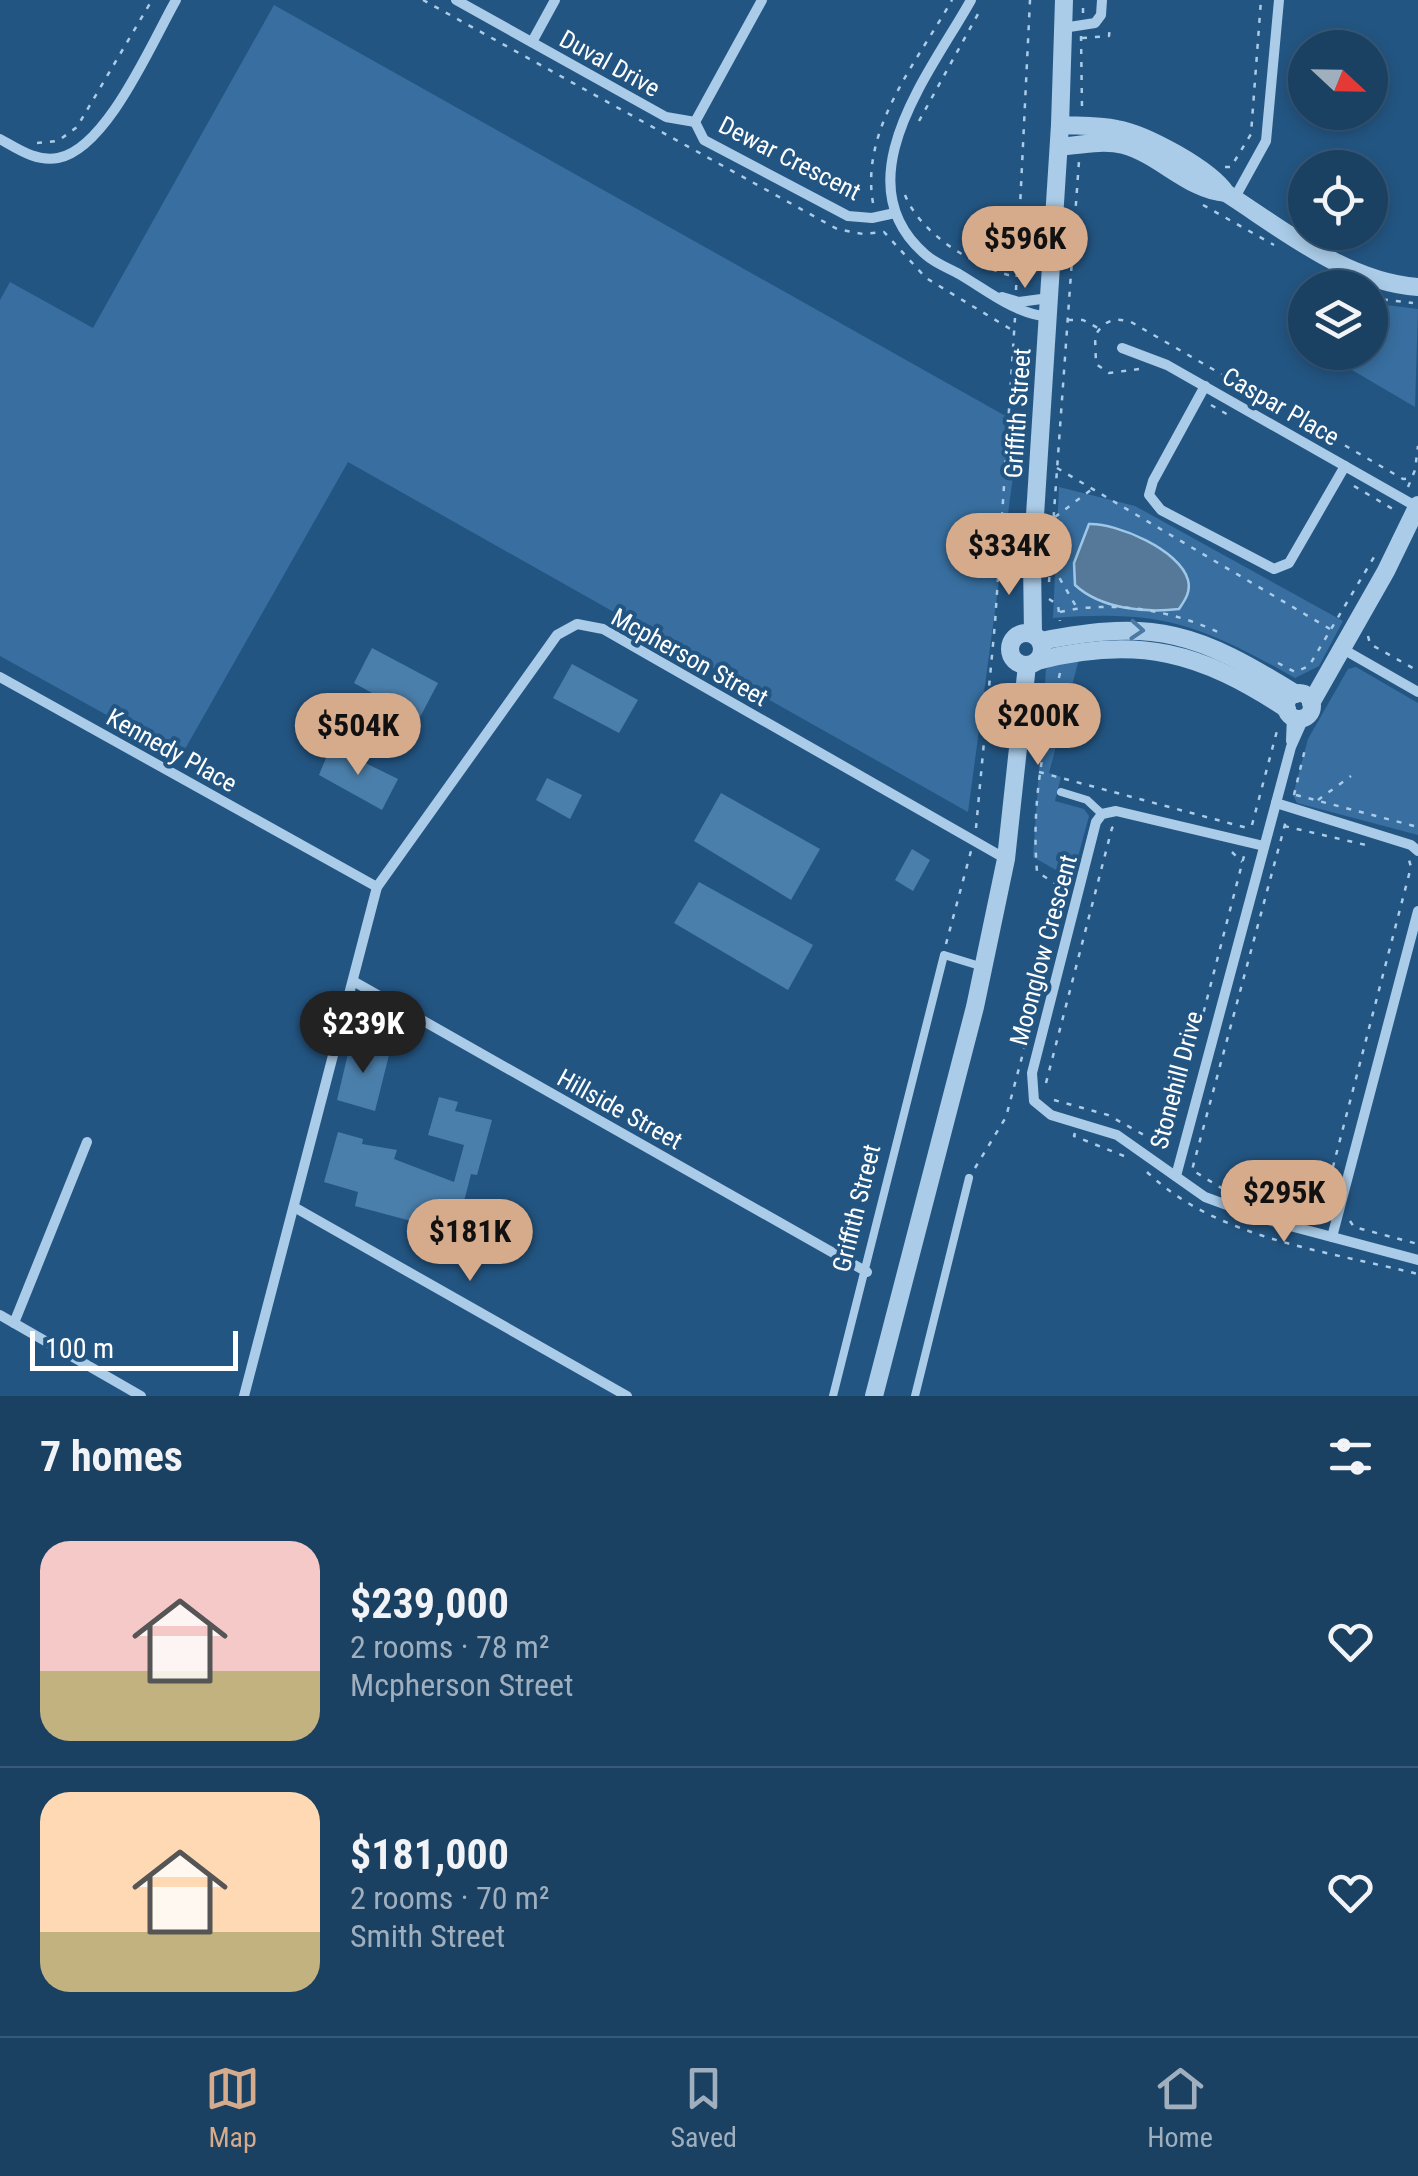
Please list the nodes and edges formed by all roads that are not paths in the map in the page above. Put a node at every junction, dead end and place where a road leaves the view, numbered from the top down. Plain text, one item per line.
1 (176, 0) edge
2 (456, 0) edge
3 (555, 0) edge
4 (762, 0) edge
5 (971, 0) edge
6 (1064, 0) edge
7 (1102, 0) edge
8 (1279, 0) edge
9 (1063, 28) junction
10 (532, 42) junction
11 (695, 122) junction
12 (1060, 125) junction
13 (0, 139) edge
14 (1058, 146) junction
15 (1230, 196) junction
16 (895, 213) junction
17 (1418, 287) edge
18 (1015, 305) junction
19 (1055, 312) junction
20 (1122, 348) dead end
21 (1205, 386) junction
22 (1345, 466) junction
23 (1412, 503) edge
24 (1031, 636) junction
25 (1064, 645) junction
26 (1342, 648) junction
27 (1028, 663) junction
28 (0, 677) edge
29 (1418, 692) edge
30 (1296, 708) junction
31 (1061, 792) dead end
32 (1276, 803) junction
33 (1102, 814) junction
34 (1264, 846) junction
35 (1413, 853) edge
36 (1006, 859) junction
37 (378, 887) junction
38 (1418, 911) edge
39 (1413, 958) edge
40 (983, 967) junction
41 (353, 981) junction
42 (88, 1142) dead end
43 (1176, 1176) junction
44 (969, 1178) road end
45 (294, 1207) junction
46 (1332, 1237) junction
47 (1418, 1260) edge
48 (866, 1272) junction
49 (0, 1315) edge
50 (14, 1323) junction
51 (140, 1396) edge
52 (244, 1396) edge
53 (627, 1396) edge
54 (833, 1396) edge
55 (874, 1396) edge
56 (915, 1396) edge

1 - 13 street
2 - 10 street, Duval Drive
3 - 10 street
4 - 11 street, Dewar Crescent
5 - 16 street
6 - 9 street, Griffith Street
7 - 9 street
8 - 15 street
9 - 12 street, Griffith Street
10 - 11 street, Duval Drive
11 - 16 street, Dewar Crescent
12 - 14 street, Griffith Street
12 - 15 street
14 - 15 street
14 - 19 street, Griffith Street
15 - 17 street
16 - 18 street
18 - 19 street
18 - 19 street
19 - 24 street, Griffith Street
20 - 21 street, Caspar Place
21 - 22 street, Caspar Place
21 - 22 street
22 - 23 street, Caspar Place
23 - 26 street
24 - 25 street
24 - 27 street
24 - 27 street
25 - 27 street
25 - 30 street
26 - 29 street
26 - 30 street
27 - 36 street
28 - 37 street, Kennedy Place
30 - 32 street, Stonehill Drive
31 - 33 lane
32 - 34 street, Stonehill Drive
32 - 35 street
33 - 34 street
33 - 43 street, Moonglow Crescent
34 - 43 street, Stonehill Drive
36 - 37 street, Mcpherson Street
36 - 40 street
37 - 41 street, Mcpherson Street
38 - 39 street
39 - 46 street
40 - 48 lane, Griffith Street
40 - 55 street
41 - 45 street, Mcpherson Street
41 - 48 street, Hillside Street
42 - 50 street
43 - 46 street, Stonehill Drive
44 - 56 lane
45 - 52 street, Mcpherson Street
45 - 53 street
46 - 47 street, Stonehill Drive
48 - 54 lane, Griffith Street
49 - 50 street
50 - 51 street

